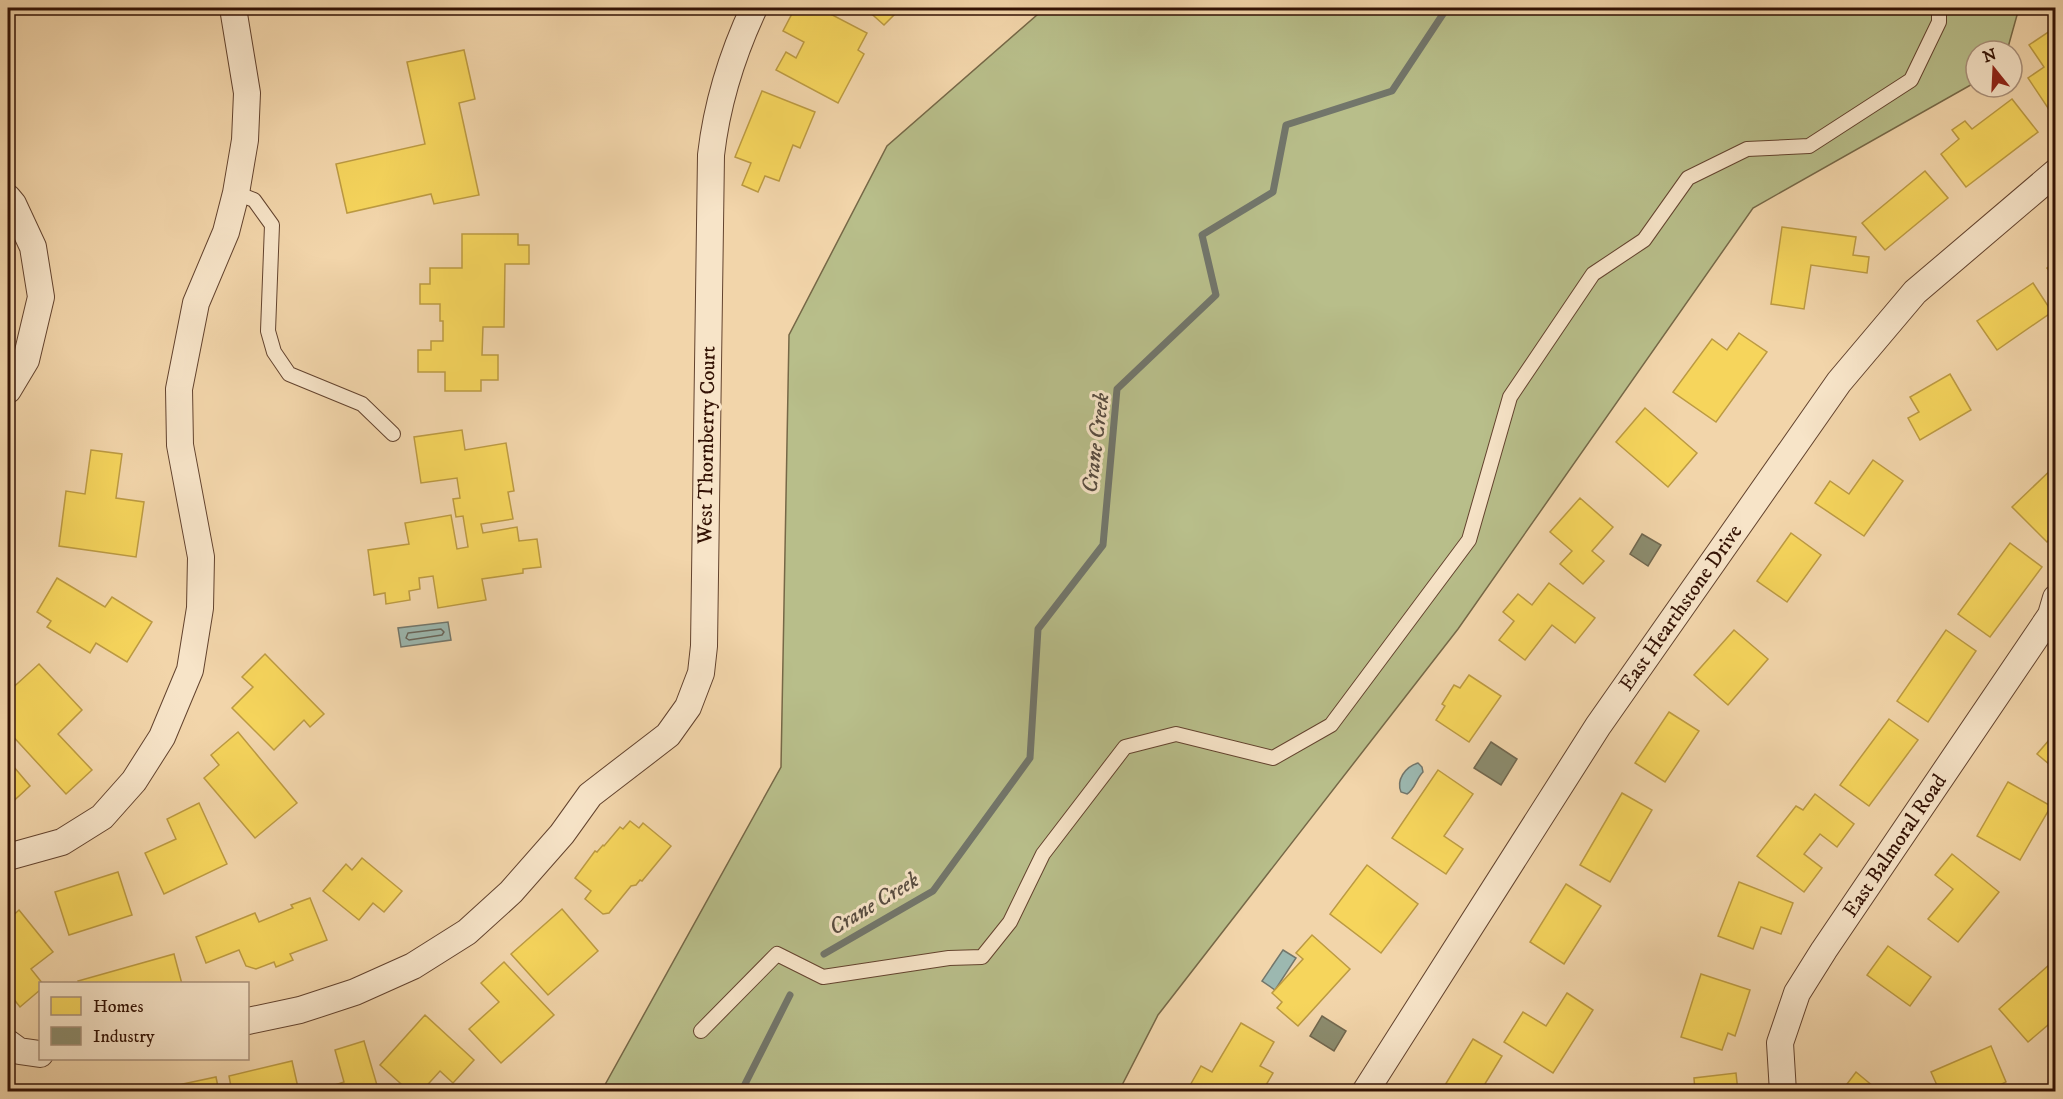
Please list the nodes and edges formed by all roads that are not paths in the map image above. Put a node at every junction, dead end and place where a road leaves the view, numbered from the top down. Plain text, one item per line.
1 (233, 8) edge
2 (754, 8) edge
3 (1939, 8) edge
4 (2055, 172) edge
5 (236, 193) junction
6 (8, 198) edge
7 (8, 390) edge
8 (393, 434) dead end
9 (2054, 609) edge
10 (8, 857) edge
11 (249, 1021) edge
12 (701, 1031) dead end
13 (8, 1043) edge
14 (39, 1054) edge
15 (1365, 1092) edge
16 (1783, 1092) edge

1 - 5 street
2 - 11 street, West Thornberry Court
3 - 12 lane
4 - 15 street, East Hearthstone Drive
5 - 8 lane
5 - 10 street
6 - 7 street
9 - 16 street, East Balmoral Road
13 - 14 street

